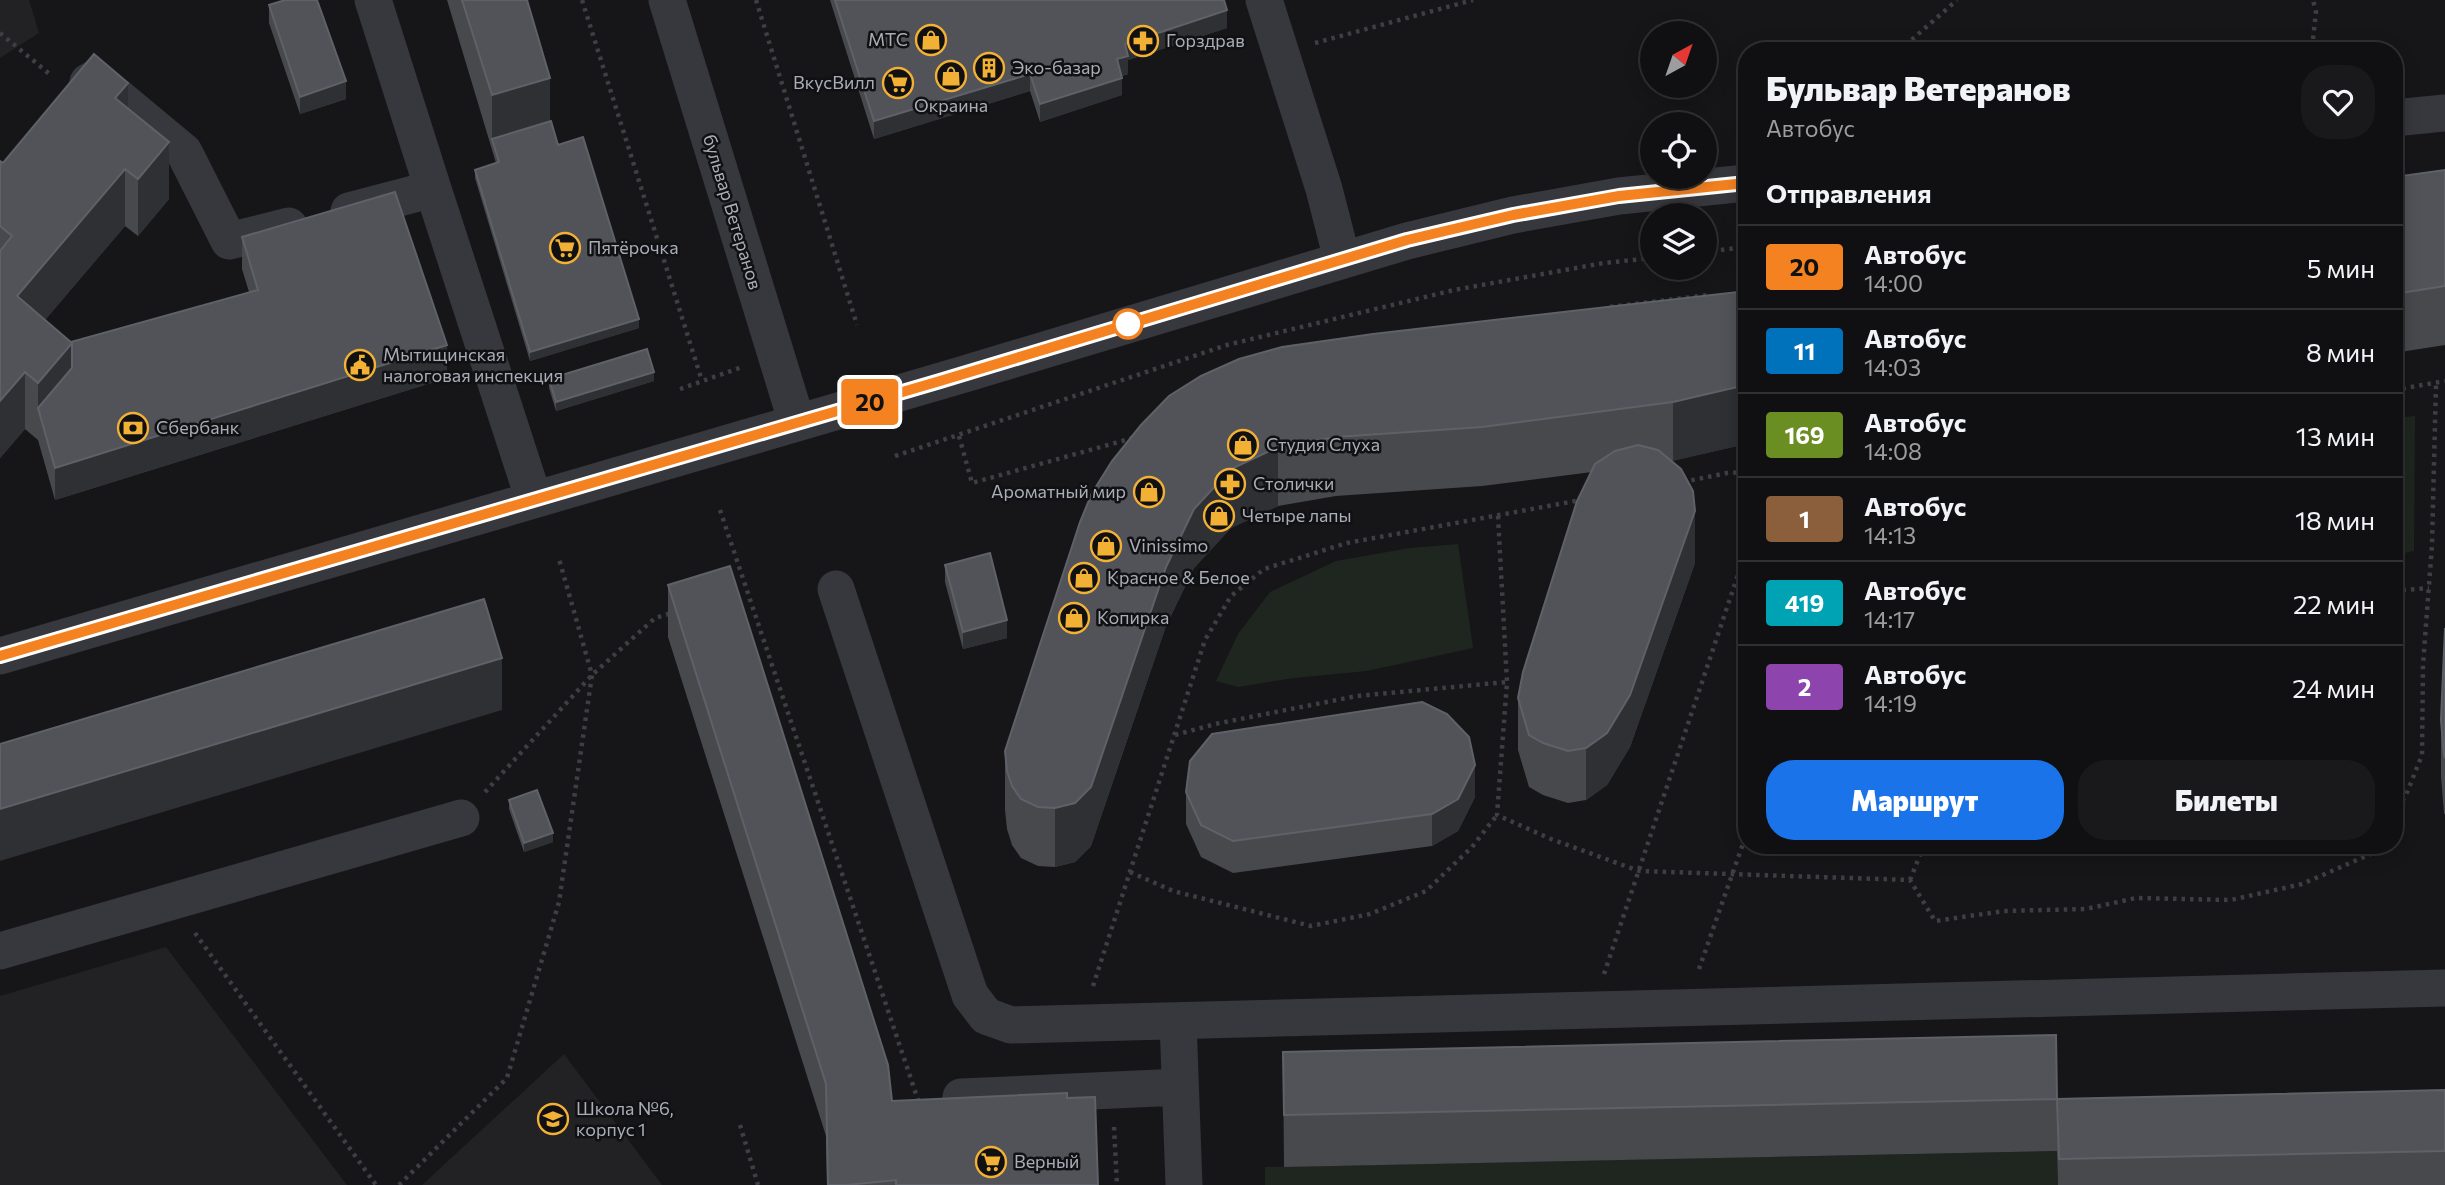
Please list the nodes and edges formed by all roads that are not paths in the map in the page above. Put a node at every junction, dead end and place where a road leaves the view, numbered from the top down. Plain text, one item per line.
1 (373, 0) edge
2 (667, 0) edge
3 (1264, 0) edge
4 (67, 97) edge
5 (2445, 113) edge
6 (2403, 117) edge
7 (1738, 184) edge
8 (433, 190) junction
9 (1342, 259) junction
10 (797, 423) junction
11 (534, 500) junction
12 (836, 589) dead end
13 (0, 656) edge
14 (461, 818) road end
15 (0, 950) edge
16 (2445, 988) edge
17 (1178, 1021) junction
18 (1180, 1087) junction
19 (961, 1097) edge
20 (1184, 1185) edge

1 - 8 street
2 - 10 street, бульвар Ветеранов
3 - 9 street
4 - 8 street
5 - 6 street
7 - 9 street
8 - 11 street
9 - 10 street
10 - 11 street
11 - 13 street
12 - 17 street
14 - 15 street
16 - 17 street
17 - 18 street
18 - 19 street
18 - 20 street

